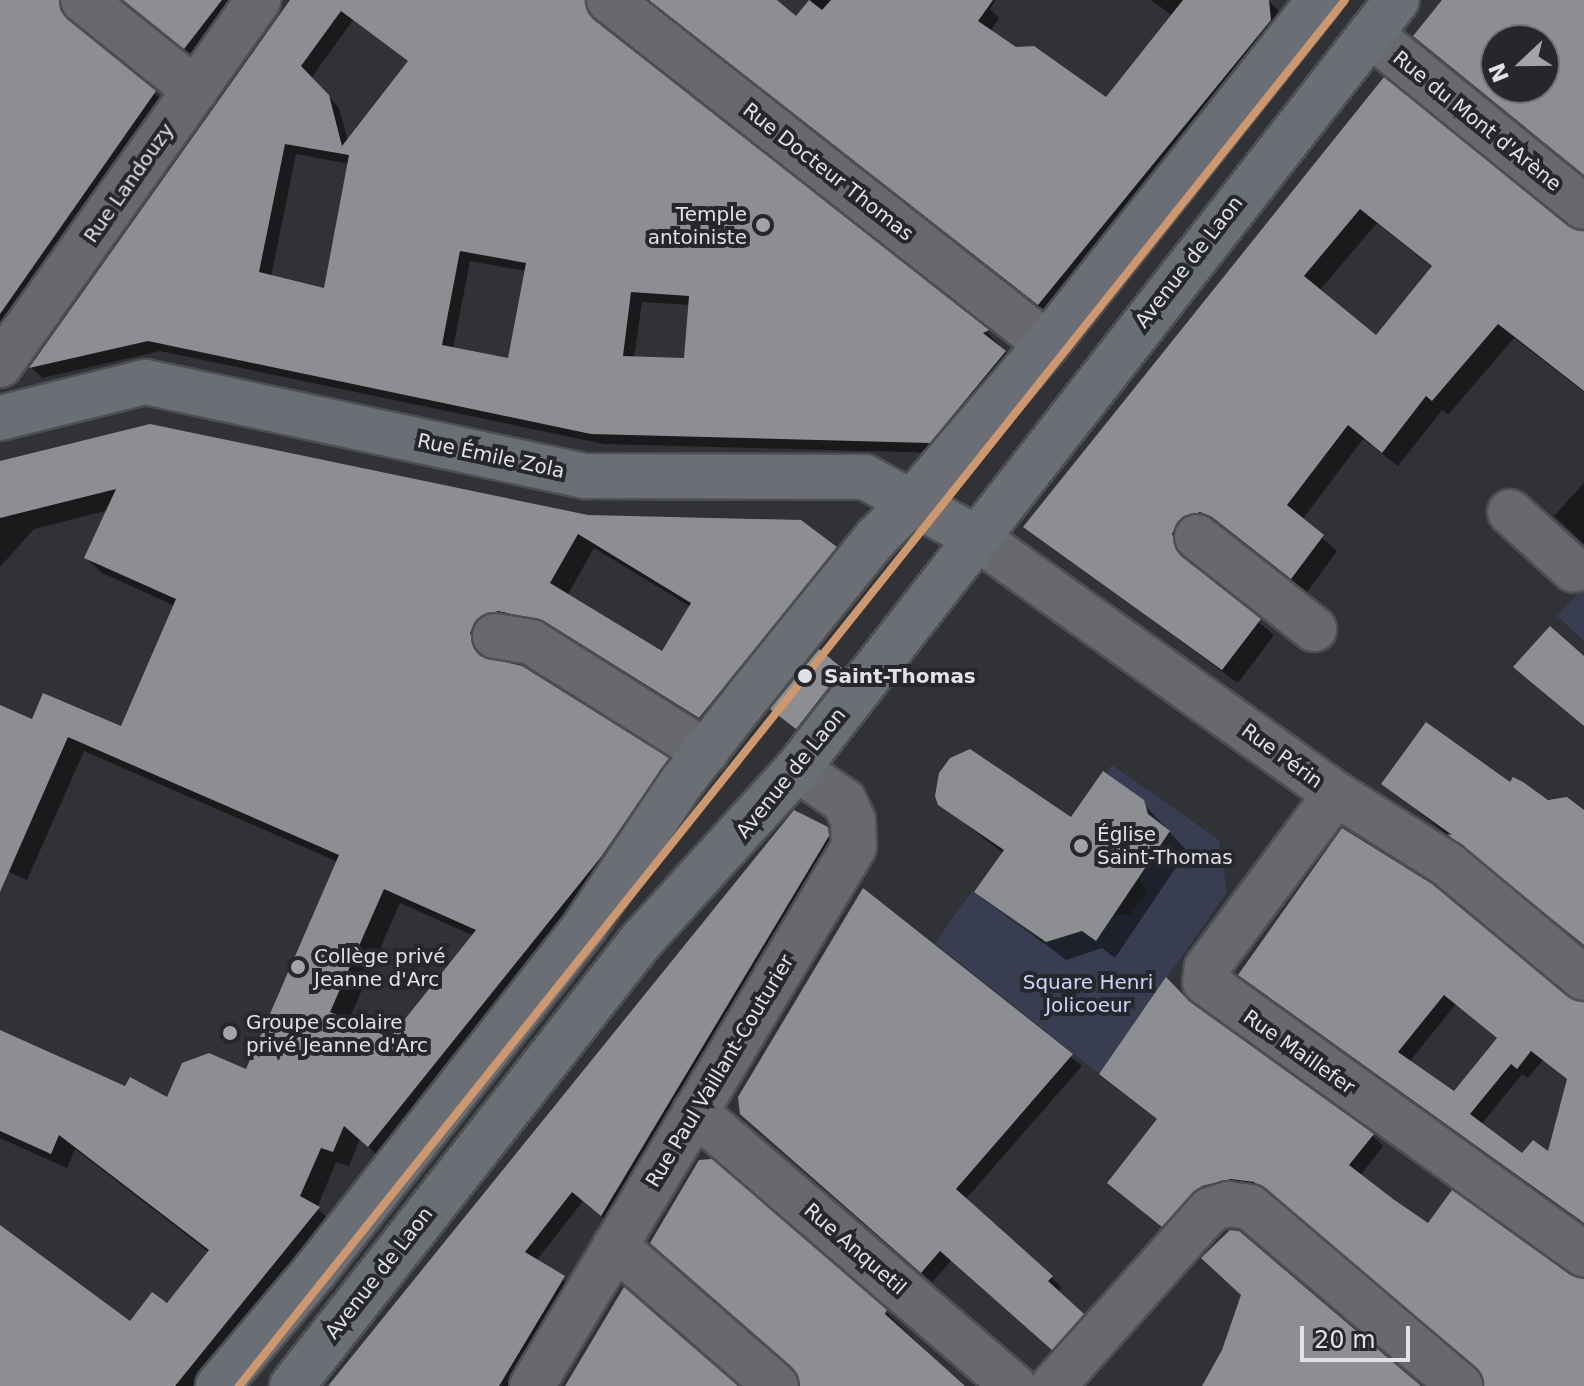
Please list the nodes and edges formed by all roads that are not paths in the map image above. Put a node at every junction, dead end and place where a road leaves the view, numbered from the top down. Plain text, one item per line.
1 (83, 0) edge
2 (258, 0) edge
3 (609, 0) edge
4 (1320, 0) edge
5 (1397, 0) edge
6 (1370, 34) junction
7 (195, 90) junction
8 (1584, 207) edge
9 (1047, 344) junction
10 (0, 365) edge
11 (0, 418) edge
12 (911, 503) junction
13 (1510, 512) dead end
14 (1197, 537) dead end
15 (977, 538) junction
16 (1574, 570) dead end
17 (1314, 629) dead end
18 (495, 636) dead end
19 (706, 752) junction
20 (797, 769) junction
21 (1336, 794) junction
22 (1584, 978) edge
23 (695, 1112) junction
24 (615, 1246) junction
25 (1584, 1254) edge
26 (218, 1386) edge
27 (292, 1386) edge
28 (532, 1386) edge
29 (776, 1386) edge
30 (1014, 1386) edge
31 (1053, 1386) edge
32 (1460, 1386) edge

1 - 7 street
2 - 7 street, Rue Landouzy
3 - 9 street, Rue Docteur Thomas
4 - 9 main road
5 - 6 main road, Avenue de Laon
6 - 8 street, Rue du Mont d'Arène
6 - 15 main road, Avenue de Laon
7 - 10 street, Rue Landouzy
9 - 12 main road
11 - 12 main road, Rue Émile Zola
12 - 15 main road, Rue Émile Zola
12 - 19 main road
13 - 16 street
14 - 17 street
15 - 20 main road, Avenue de Laon
15 - 21 street, Rue Périn
18 - 19 street
19 - 26 main road
20 - 23 street, Rue Paul Vaillant-Couturier
20 - 27 main road, Avenue de Laon
21 - 22 street, Rue Périn
21 - 25 street, Rue Maillefer
23 - 24 street, Rue Paul Vaillant-Couturier
23 - 30 street, Rue Anquetil
24 - 28 street, Rue Paul Vaillant-Couturier
24 - 29 street
31 - 32 street

